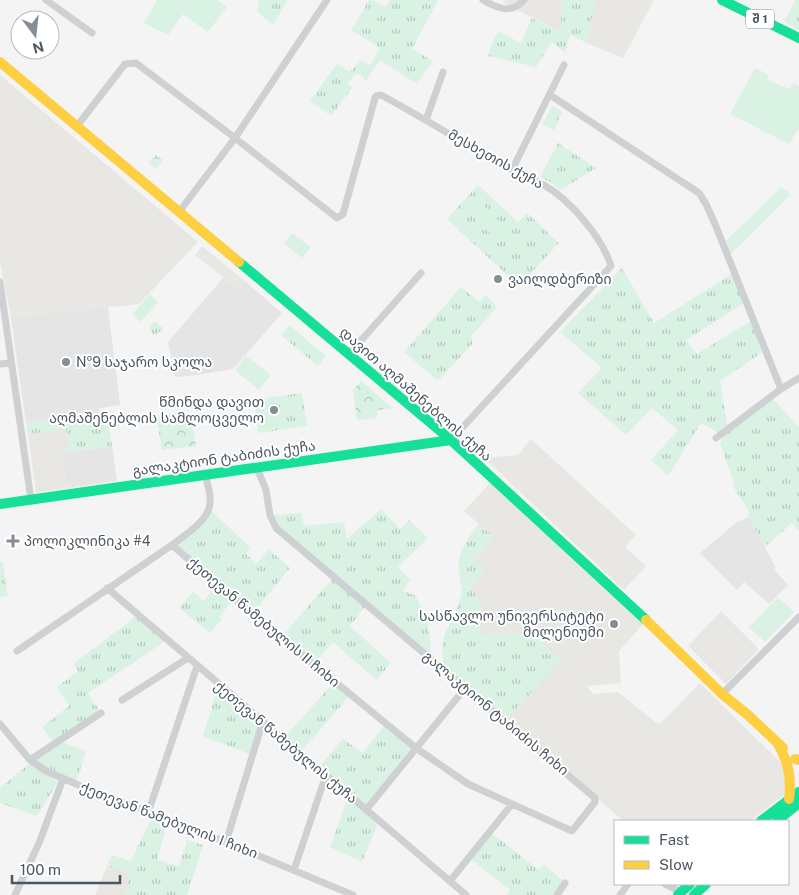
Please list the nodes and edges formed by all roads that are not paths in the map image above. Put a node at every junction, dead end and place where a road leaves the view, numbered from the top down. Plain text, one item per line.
1 (46, 0) edge
2 (318, 0) edge
3 (483, 0) edge
4 (524, 0) edge
5 (722, 0) edge
6 (326, 3) edge
7 (92, 33) dead end
8 (799, 38) edge
9 (0, 62) edge
10 (564, 65) dead end
11 (443, 72) dead end
12 (550, 96) junction
13 (426, 120) junction
14 (77, 126) junction
15 (235, 138) junction
16 (512, 170) junction
17 (179, 212) junction
18 (421, 273) dead end
19 (0, 282) edge
20 (349, 354) junction
21 (11, 363) junction
22 (0, 364) edge
23 (799, 378) edge
24 (781, 389) junction
25 (716, 438) dead end
26 (451, 440) junction
27 (257, 468) junction
28 (205, 475) junction
29 (31, 500) junction
30 (0, 504) edge
31 (172, 545) junction
32 (107, 588) junction
33 (799, 617) edge
34 (17, 651) dead end
35 (188, 658) junction
36 (196, 666) junction
37 (466, 687) junction
38 (722, 694) junction
39 (122, 700) dead end
40 (101, 713) dead end
41 (263, 721) junction
42 (0, 724) edge
43 (777, 742) junction
44 (416, 748) junction
45 (30, 760) junction
46 (798, 760) edge
47 (326, 775) junction
48 (64, 779) junction
49 (799, 792) edge
50 (796, 803) edge
51 (512, 804) junction
52 (366, 810) junction
53 (148, 813) junction
54 (763, 820) edge
55 (778, 820) edge
56 (572, 831) joint
57 (226, 842) junction
58 (294, 870) junction
59 (450, 881) junction
60 (565, 883) dead end
61 (666, 885) edge
62 (689, 885) edge
63 (705, 885) edge
64 (680, 894) edge
65 (15, 895) edge
66 (353, 895) edge
67 (466, 895) edge
68 (557, 895) edge
69 (694, 895) edge

1 - 7 street
2 - 6 street
3 - 4 street
5 - 8 main road, შ 1
6 - 15 street
9 - 14 main road, დავით აღმაშენებლის ქუჩა
10 - 12 street
11 - 13 street
12 - 16 street
12 - 24 street
13 - 15 street, მესხეთის ქუჩა
13 - 16 street, მესხეთის ქუჩა
14 - 15 street
14 - 17 main road, დავით აღმაშენებლის ქუჩა
15 - 17 street
16 - 26 street, მესხეთის ქუჩა
17 - 20 main road, დავით აღმაშენებლის ქუჩა
18 - 20 street
19 - 21 street
20 - 26 main road, დავით აღმაშენებლის ქუჩა
21 - 22 street
21 - 29 street
23 - 24 street
24 - 25 street
26 - 27 main road, გალაკტიონ ტაბიძის ქუჩა
26 - 38 main road, დავით აღმაშენებლის ქუჩა
27 - 28 main road, გალაკტიონ ტაბიძის ქუჩა
27 - 37 street, გალაკტიონ ტაბიძის ჩიხი
28 - 29 main road, გალაკტიონ ტაბიძის ქუჩა
28 - 31 street
29 - 30 main road, გალაკტიონ ტაბიძის ქუჩა
31 - 32 street
31 - 44 street, ქეთევან წამებულის II ჩიხი
32 - 34 street
32 - 35 street, ქეთევან წამებულის ქუჩა
33 - 38 street
35 - 36 street, ქეთევან წამებულის ქუჩა
35 - 39 street
36 - 41 street, ქეთევან წამებულის ქუჩა
36 - 53 street
37 - 44 street
37 - 56 street, გალაკტიონ ტაბიძის ჩიხი
38 - 43 main road, დავით აღმაშენებლის ქუჩა
40 - 45 street
41 - 47 street, ქეთევან წამებულის ქუჩა
41 - 57 street
42 - 45 street, ქეთევან წამებულის I ჩიხი
43 - 46 main road, დავით აღმაშენებლის ქუჩა
43 - 50 main road
44 - 51 street, ქეთევან წამებულის II ჩიხი
44 - 52 street
45 - 48 street, ქეთევან წამებულის I ჩიხი
47 - 52 street, ქეთევან წამებულის ქუჩა
47 - 58 street
48 - 53 street, ქეთევან წამებულის I ჩიხი
48 - 65 street
49 - 50 main road
50 - 54 main road
50 - 55 main road
51 - 56 street, ქეთევან წამებულის II ჩიხი
51 - 59 street
52 - 59 street, ქეთევან წამებულის ქუჩა
53 - 57 street, ქეთევან წამებულის I ჩიხი
57 - 58 street, ქეთევან წამებულის I ჩიხი
58 - 66 street, ქეთევან წამებულის I ჩიხი
59 - 67 street, ქეთევან წამებულის ქუჩა
60 - 68 street
61 - 64 street
62 - 64 main road
63 - 69 main road

